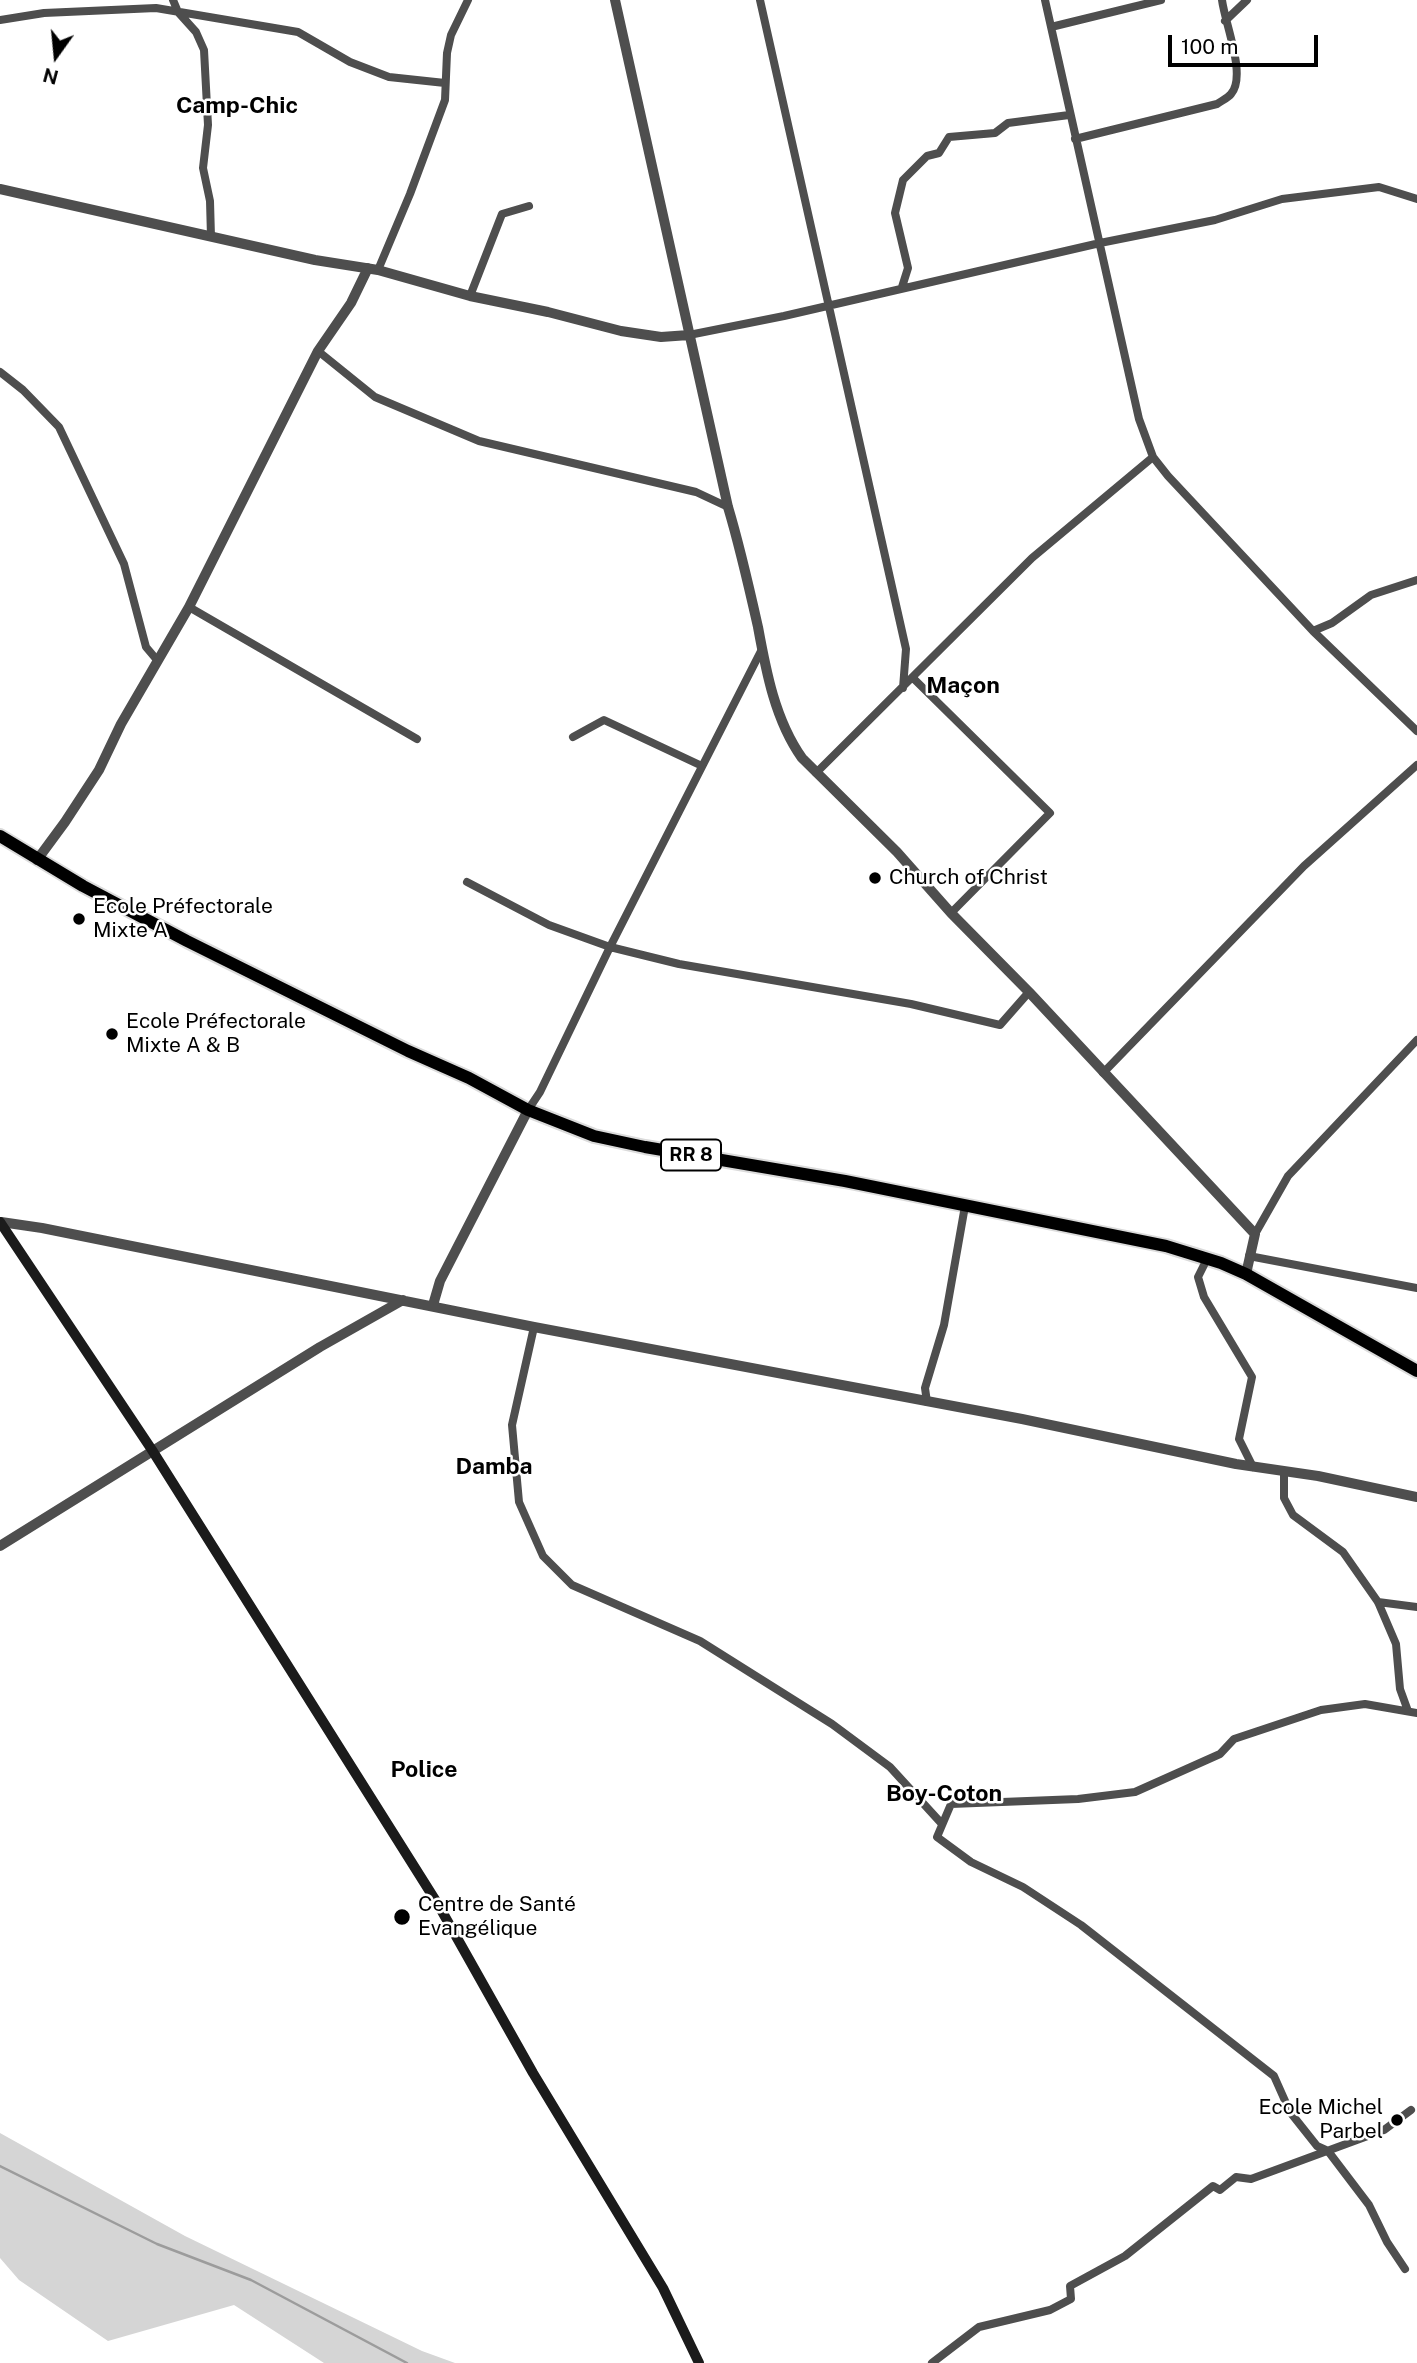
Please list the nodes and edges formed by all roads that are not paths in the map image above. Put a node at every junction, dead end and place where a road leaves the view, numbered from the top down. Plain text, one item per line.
1 (173, 0) edge
2 (468, 0) edge
3 (615, 0) edge
4 (760, 0) edge
5 (1045, 0) edge
6 (1160, 0) edge
7 (1222, 0) edge
8 (1247, 0) edge
9 (178, 12) junction
10 (0, 20) edge
11 (1225, 21) junction
12 (1051, 27) junction
13 (445, 83) junction
14 (1069, 115) junction
15 (1075, 139) junction
16 (0, 188) edge
17 (1417, 199) edge
18 (529, 206) dead end
19 (211, 237) junction
20 (1100, 243) junction
21 (373, 269) junction
22 (902, 287) junction
23 (470, 296) junction
24 (828, 304) junction
25 (690, 335) junction
26 (318, 351) junction
27 (0, 372) edge
28 (1153, 457) junction
29 (728, 507) junction
30 (1417, 580) edge
31 (189, 607) junction
32 (1313, 631) junction
33 (761, 651) junction
34 (157, 660) junction
35 (913, 678) junction
36 (903, 688) junction
37 (1417, 731) edge
38 (573, 737) dead end
39 (417, 739) dead end
40 (1417, 765) edge
41 (702, 766) junction
42 (816, 773) junction
43 (0, 836) edge
44 (37, 860) junction
45 (467, 882) dead end
46 (951, 913) junction
47 (610, 947) junction
48 (1029, 992) junction
49 (1417, 1040) edge
50 (1103, 1073) junction
51 (528, 1110) junction
52 (965, 1206) junction
53 (0, 1222) edge
54 (1255, 1234) junction
55 (1249, 1256) junction
56 (1207, 1259) junction
57 (1246, 1274) junction
58 (1417, 1288) edge
59 (403, 1300) junction
60 (433, 1305) junction
61 (534, 1327) junction
62 (1417, 1371) edge
63 (927, 1402) junction
64 (152, 1450) junction
65 (1253, 1467) junction
66 (1284, 1471) junction
67 (1417, 1497) edge
68 (0, 1546) edge
69 (1378, 1602) junction
70 (1417, 1607) edge
71 (1412, 1712) edge
72 (942, 1824) junction
73 (1411, 2110) dead end
74 (1328, 2151) junction
75 (1405, 2269) dead end
76 (699, 2363) edge
77 (932, 2363) edge

1 - 9 street
2 - 13 street
3 - 25 street
4 - 24 street
5 - 12 street
6 - 12 street
7 - 11 street
8 - 11 street
9 - 10 street
9 - 13 street
9 - 19 street
11 - 15 street
12 - 14 street
13 - 21 street
14 - 15 street
14 - 22 street
15 - 20 street
16 - 19 street
17 - 20 street
18 - 23 street
19 - 21 street
20 - 22 street
20 - 28 street
21 - 23 street
21 - 26 street
22 - 24 street
23 - 25 street
24 - 25 street
24 - 36 street
25 - 29 street
26 - 29 street
26 - 31 street
27 - 34 street
28 - 32 street
28 - 35 street
29 - 33 street
30 - 32 street
31 - 34 street
31 - 39 street
32 - 37 street
33 - 41 street
33 - 42 street
34 - 44 street
35 - 36 street
35 - 46 street
36 - 42 street
38 - 41 street
40 - 50 street
41 - 47 street
42 - 46 street
43 - 44 main road, RR 8
44 - 51 main road, RR 8
45 - 47 street
46 - 48 street
47 - 48 street
47 - 51 street
48 - 50 street
49 - 54 street
50 - 54 street
51 - 52 main road, RR 8
51 - 60 street
52 - 56 main road, RR 8
52 - 63 street
53 - 59 street
53 - 64 main road
54 - 55 street
55 - 57 street
55 - 58 street
56 - 57 main road, RR 8
56 - 65 street
57 - 62 main road, RR 8
59 - 60 street
59 - 64 street
60 - 61 street
61 - 63 street
61 - 72 street
63 - 65 street
64 - 68 street
64 - 76 main road
65 - 66 street
66 - 67 street
66 - 69 street
69 - 70 street
69 - 71 street
71 - 72 street
72 - 74 street
73 - 74 street
74 - 75 street
74 - 77 street

